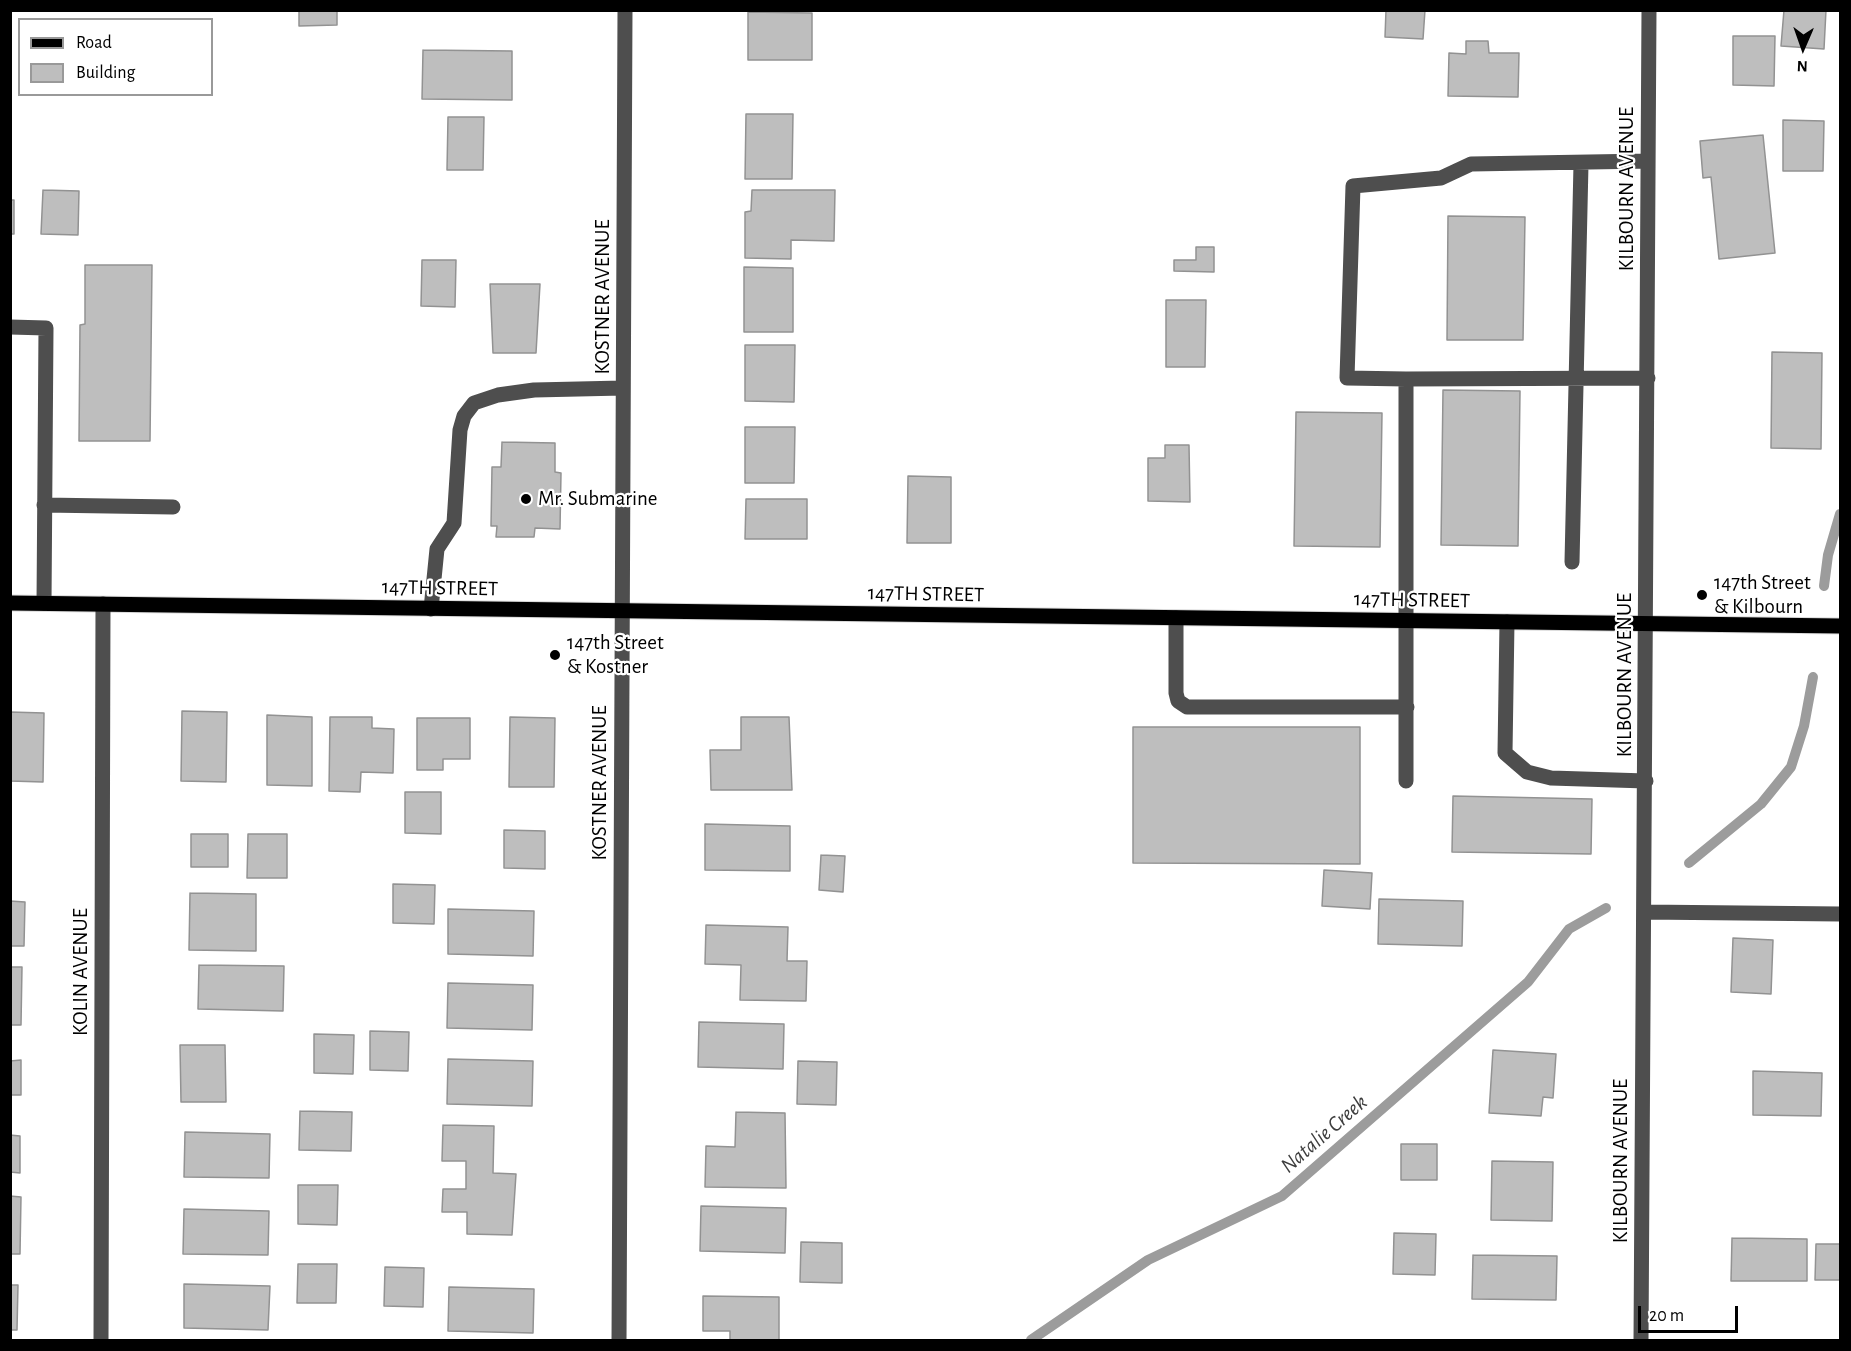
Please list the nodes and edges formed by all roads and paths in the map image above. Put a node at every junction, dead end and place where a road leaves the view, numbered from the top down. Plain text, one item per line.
1 (625, 10) edge
2 (1649, 10) edge
3 (1648, 161) junction
4 (1581, 164) junction
5 (10, 327) edge
6 (1648, 378) junction
7 (1406, 379) junction
8 (1576, 379) junction
9 (623, 388) junction
10 (45, 505) junction
11 (173, 507) dead end
12 (1572, 562) dead end
13 (10, 603) edge
14 (44, 603) junction
15 (103, 604) junction
16 (431, 609) junction
17 (622, 611) junction
18 (1176, 618) junction
19 (1408, 621) junction
20 (1507, 622) junction
21 (1647, 624) junction
22 (1840, 626) edge
23 (1407, 707) junction
24 (1646, 781) junction
25 (1406, 782) dead end
26 (1644, 912) junction
27 (1840, 914) edge
28 (101, 1341) edge
29 (619, 1341) edge
30 (1641, 1341) edge

1 - 9 street, KOSTNER AVENUE
2 - 3 street, KILBOURN AVENUE
3 - 4 street
3 - 6 street, KILBOURN AVENUE
4 - 7 street
4 - 8 street
5 - 10 street
6 - 8 street
6 - 21 street, KILBOURN AVENUE
7 - 8 street
7 - 19 street
8 - 12 street
9 - 16 street
9 - 17 street, KOSTNER AVENUE
10 - 11 street
10 - 14 street
13 - 14 main road, 147TH STREET
14 - 15 main road, 147TH STREET
15 - 16 main road, 147TH STREET
15 - 28 street, KOLIN AVENUE
16 - 17 main road, 147TH STREET
17 - 18 main road, 147TH STREET
17 - 29 street, KOSTNER AVENUE
18 - 19 main road, 147TH STREET
18 - 23 street
19 - 20 main road, 147TH STREET
19 - 23 street
20 - 21 main road, 147TH STREET
20 - 24 street
21 - 22 main road, 147TH STREET
21 - 24 street, KILBOURN AVENUE
23 - 25 street
24 - 26 street, KILBOURN AVENUE
26 - 27 street
26 - 30 street, KILBOURN AVENUE

